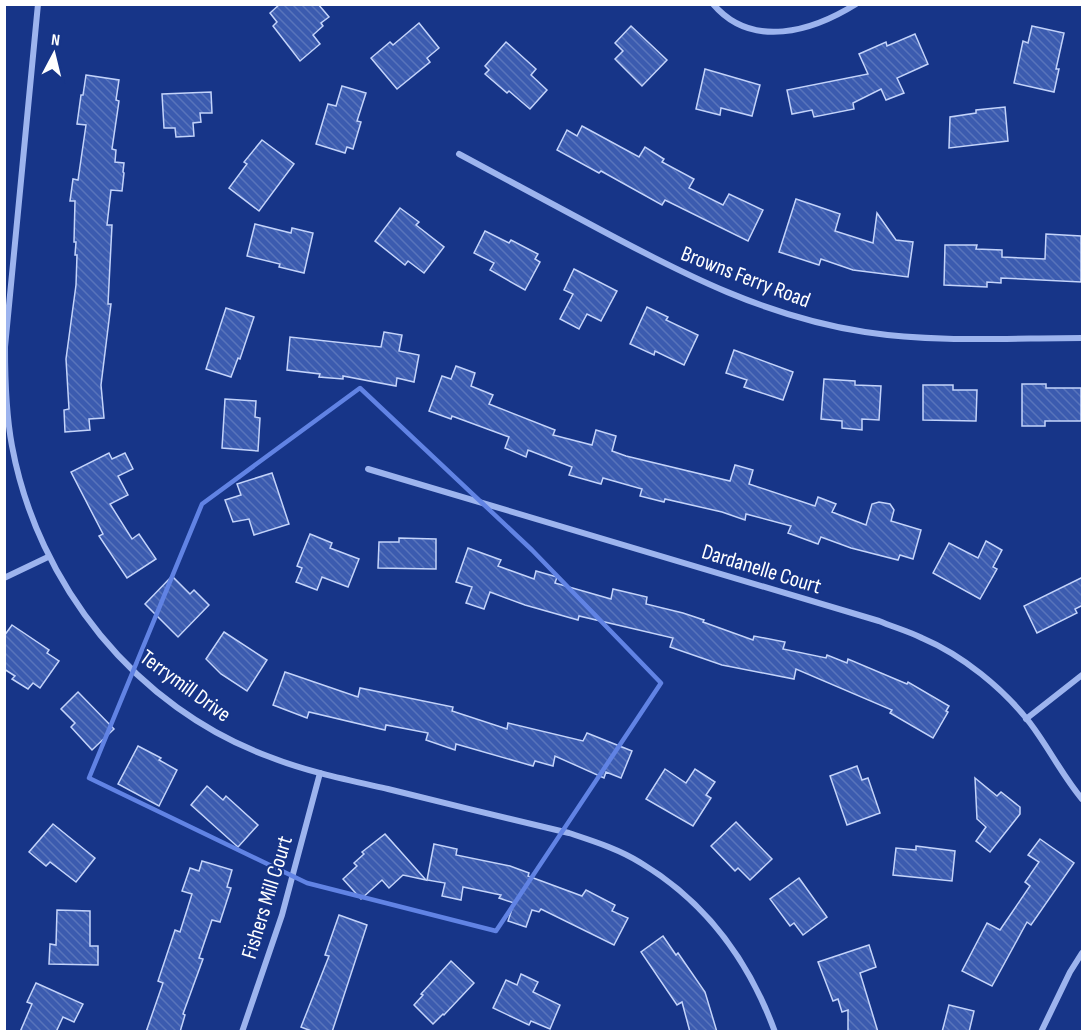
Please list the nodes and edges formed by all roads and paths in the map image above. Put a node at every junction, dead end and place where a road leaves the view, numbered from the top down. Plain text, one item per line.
1 (38, 4) edge
2 (713, 4) edge
3 (856, 4) edge
4 (459, 154) dead end
5 (1083, 338) edge
6 (368, 469) dead end
7 (48, 557) junction
8 (4, 578) edge
9 (1083, 675) edge
10 (1026, 719) junction
11 (320, 773) junction
12 (1083, 799) edge
13 (1083, 952) edge
14 (242, 1032) edge
15 (775, 1032) edge
16 (1041, 1032) edge

1 - 7 street, Terrymill Drive
2 - 3 street
4 - 5 street, Browns Ferry Road
6 - 10 street, Dardanelle Court
7 - 8 street
7 - 11 street, Terrymill Drive
9 - 10 street
10 - 12 street, Dardanelle Court
11 - 14 street, Fishers Mill Court
11 - 15 street, Terrymill Drive
13 - 16 street

